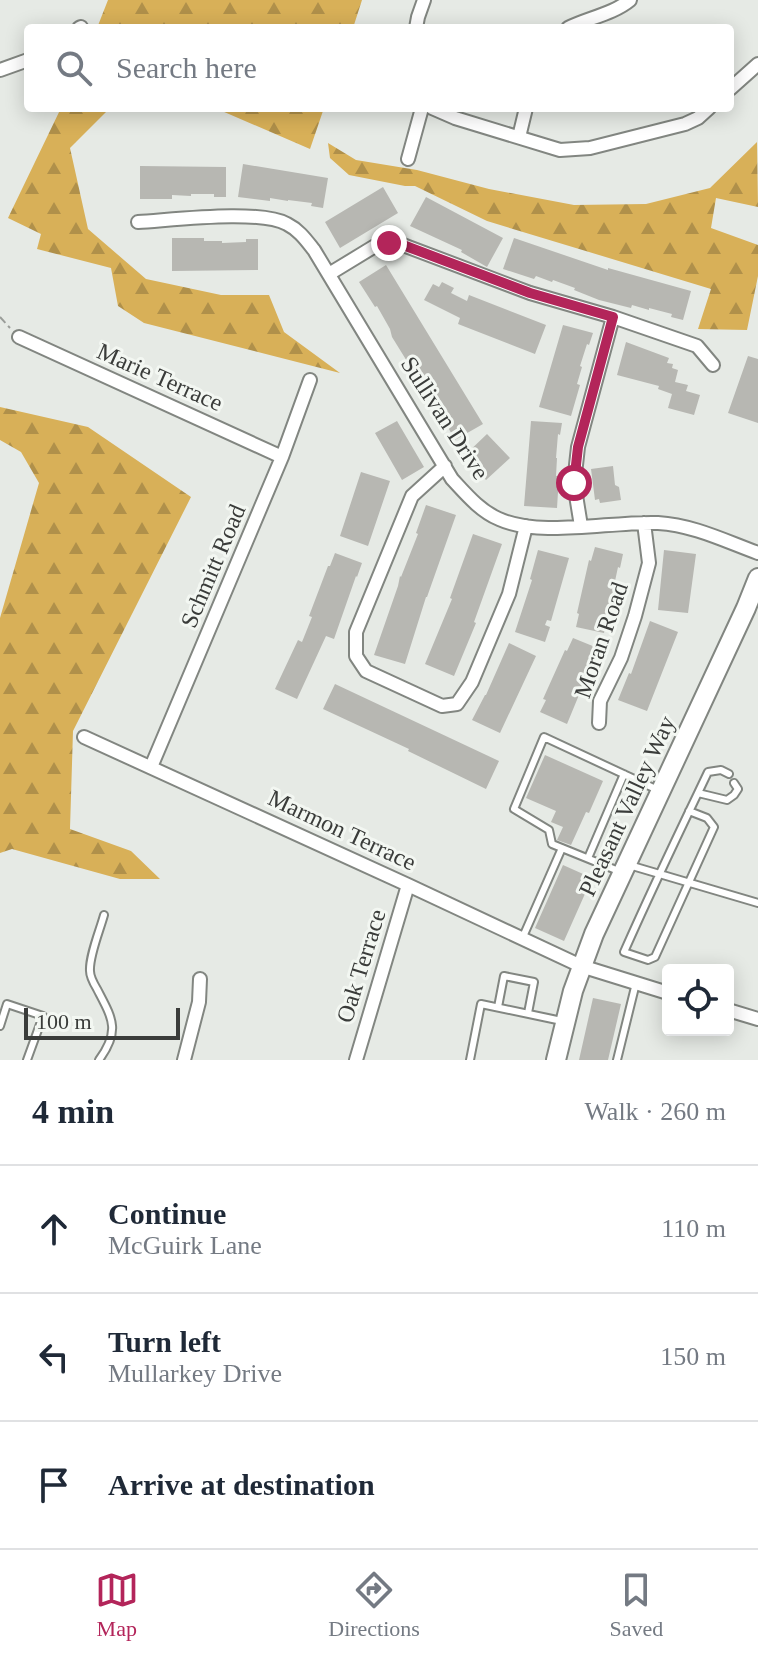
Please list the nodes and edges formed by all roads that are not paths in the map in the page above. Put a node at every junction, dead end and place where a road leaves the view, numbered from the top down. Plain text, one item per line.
1 (424, 0) edge
2 (630, 0) edge
3 (417, 24) edge
4 (576, 24) edge
5 (24, 61) edge
6 (758, 64) edge
7 (0, 70) edge
8 (734, 85) edge
9 (421, 112) edge
10 (441, 112) edge
11 (525, 112) edge
12 (705, 112) edge
13 (519, 137) junction
14 (408, 159) dead end
15 (138, 222) dead end
16 (329, 274) junction
17 (613, 317) junction
18 (19, 337) road end
19 (713, 365) dead end
20 (310, 380) dead end
21 (282, 457) junction
22 (445, 466) junction
23 (644, 523) junction
24 (526, 526) junction
25 (581, 526) junction
26 (758, 553) edge
27 (758, 578) edge
28 (753, 604) edge
29 (599, 723) dead end
30 (84, 737) dead end
31 (151, 767) junction
32 (624, 774) junction
33 (729, 774) dead end
34 (734, 783) dead end
35 (660, 791) junction
36 (698, 793) junction
37 (689, 811) junction
38 (562, 848) junction
39 (588, 858) junction
40 (623, 868) junction
41 (659, 874) junction
42 (690, 883) junction
43 (408, 885) junction
44 (758, 903) edge
45 (104, 915) dead end
46 (522, 939) junction
47 (581, 966) junction
48 (200, 979) dead end
49 (636, 983) junction
50 (662, 991) edge
51 (498, 1007) junction
52 (734, 1012) edge
53 (528, 1013) junction
54 (758, 1019) edge
55 (566, 1021) junction
56 (0, 1026) edge
57 (27, 1060) edge
58 (99, 1060) edge
59 (184, 1060) edge
60 (356, 1060) edge
61 (470, 1060) edge
62 (556, 1060) edge
63 (617, 1060) edge

1 - 3 street
2 - 4 street
5 - 7 street
6 - 8 street
9 - 14 street
10 - 13 street
11 - 13 street
12 - 13 street
15 - 16 street
16 - 17 street
16 - 22 street, Sullivan Drive
17 - 19 street
17 - 25 street
18 - 21 street, Marie Terrace
20 - 21 street, Schmitt Road
21 - 31 street, Schmitt Road
22 - 24 street, Sullivan Drive
22 - 24 street
23 - 25 street, Sullivan Drive
23 - 26 street, Sullivan Drive
23 - 29 street, Moran Road
24 - 25 street, Sullivan Drive
27 - 28 main road, Pleasant Valley Way
28 - 35 main road, Pleasant Valley Way
30 - 31 street, Marmon Terrace
31 - 43 street, Marmon Terrace
32 - 35 lane
32 - 38 lane
32 - 39 lane
33 - 36 lane
34 - 36 lane
35 - 40 main road, Pleasant Valley Way
36 - 37 lane
37 - 41 lane
37 - 42 lane
38 - 39 lane
38 - 46 lane
39 - 40 lane
40 - 41 lane
40 - 47 main road, Pleasant Valley Way
41 - 42 lane
41 - 42 lane
42 - 44 lane
43 - 46 street, Marmon Terrace
43 - 60 street, Oak Terrace
45 - 58 lane
46 - 47 street, Marmon Terrace
47 - 49 street, Marmon Terrace
47 - 55 main road, Pleasant Valley Way
48 - 59 street
49 - 50 street, Marmon Terrace
49 - 63 lane
51 - 53 lane
51 - 53 lane
51 - 61 lane
52 - 54 street
53 - 55 lane
55 - 62 main road, Pleasant Valley Way
56 - 57 lane

